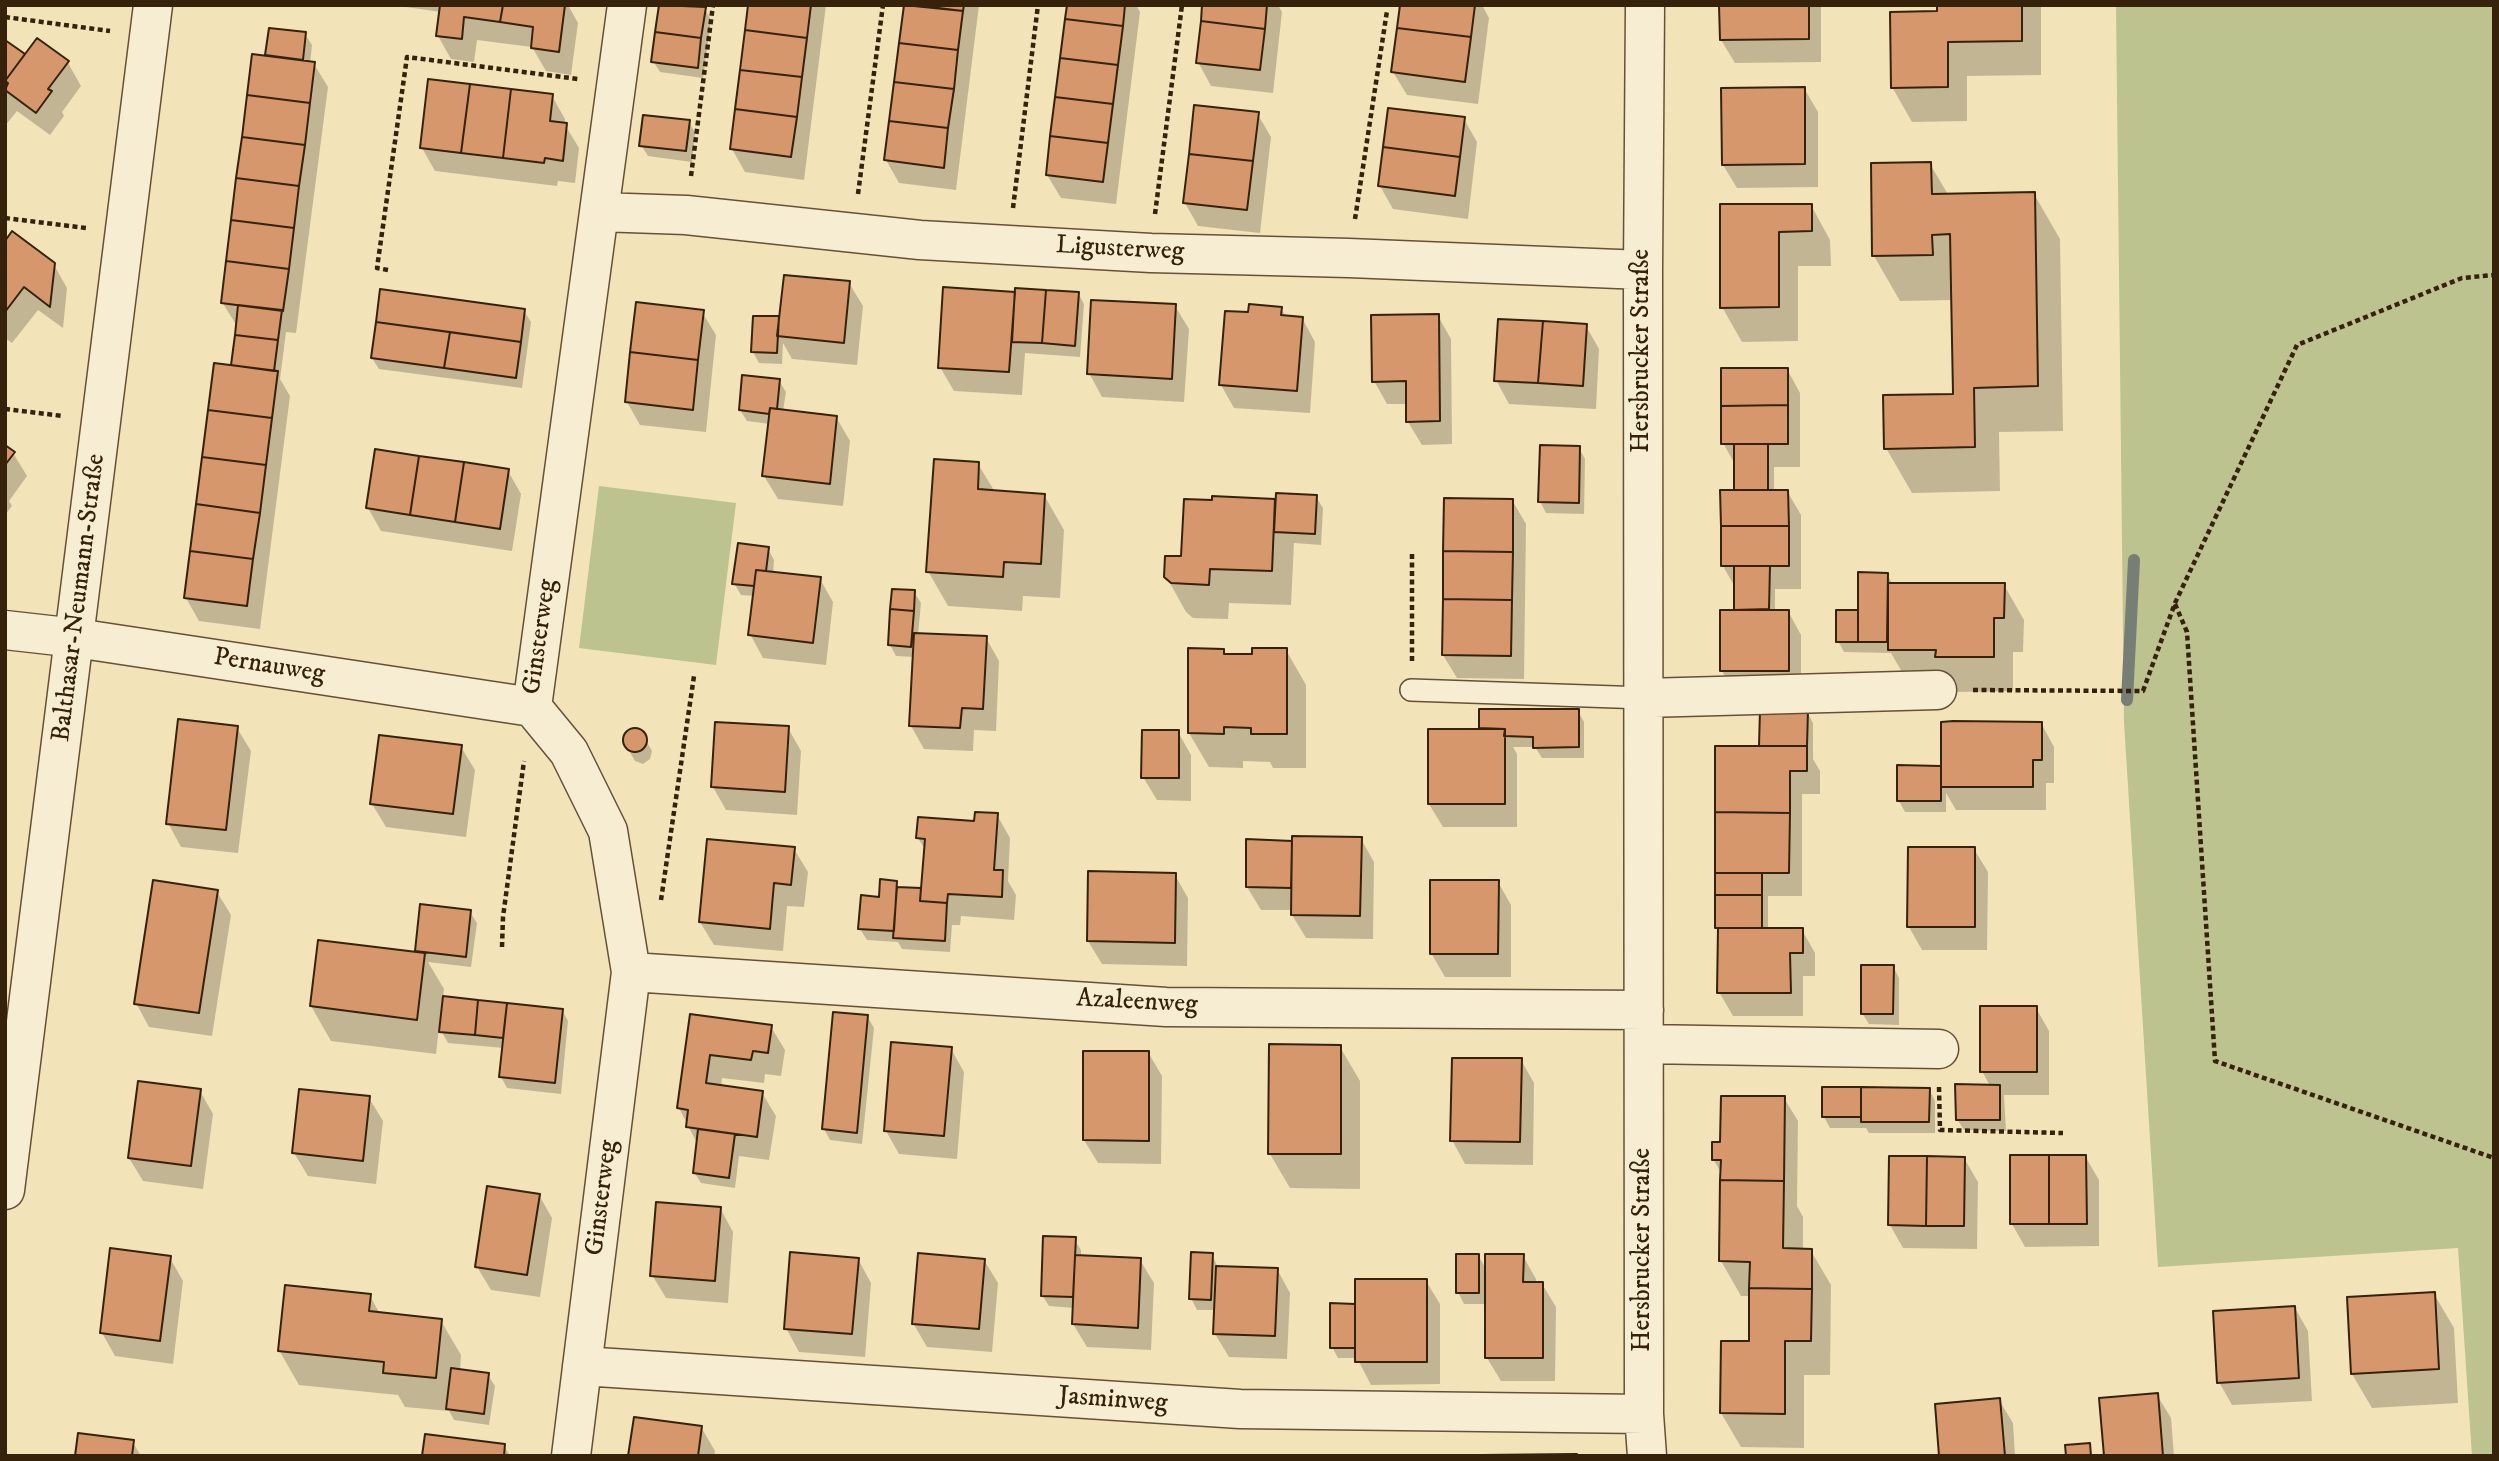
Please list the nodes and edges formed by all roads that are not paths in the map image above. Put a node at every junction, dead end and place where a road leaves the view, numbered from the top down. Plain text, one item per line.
1 (627, 5) edge
2 (1645, 5) edge
3 (151, 20) edge
4 (599, 212) junction
5 (1643, 270) junction
6 (5, 630) edge
7 (76, 638) junction
8 (1411, 690) road end
9 (1937, 690) road end
10 (1645, 698) junction
11 (531, 707) junction
12 (631, 972) junction
13 (1644, 1027) junction
14 (1939, 1049) road end
15 (5, 1190) edge
16 (582, 1366) junction
17 (1644, 1414) junction
18 (571, 1456) edge
19 (1647, 1456) edge

1 - 4 street, Ginsterweg
2 - 5 street, Hersbrucker Straße
3 - 7 street, Balthasar-Neumann-Straße
4 - 5 street, Ligusterweg
4 - 11 street, Ginsterweg
5 - 10 street, Hersbrucker Straße
6 - 7 street, Pernauweg
7 - 11 street, Pernauweg
7 - 15 street, Balthasar-Neumann-Straße
8 - 10 lane
9 - 10 street
10 - 13 street, Hersbrucker Straße
11 - 12 street, Ginsterweg
12 - 13 street, Azaleenweg
12 - 16 street, Ginsterweg
13 - 14 street
13 - 17 street, Hersbrucker Straße
16 - 17 street, Jasminweg
16 - 18 street, Ginsterweg
17 - 19 street, Hersbrucker Straße

